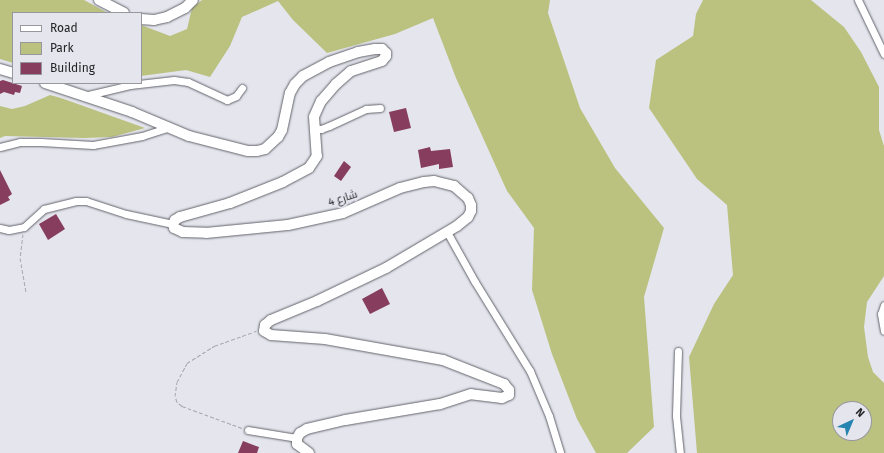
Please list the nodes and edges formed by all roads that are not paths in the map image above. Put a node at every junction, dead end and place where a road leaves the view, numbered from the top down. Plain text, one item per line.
1 (99, 0) edge
2 (193, 0) edge
3 (858, 0) edge
4 (122, 12) edge
5 (142, 18) edge
6 (884, 54) edge
7 (0, 69) edge
8 (12, 73) edge
9 (48, 84) edge
10 (139, 84) edge
11 (142, 84) edge
12 (242, 88) dead end
13 (84, 96) junction
14 (380, 108) dead end
15 (169, 127) junction
16 (314, 128) junction
17 (0, 147) edge
18 (173, 224) junction
19 (0, 228) edge
20 (447, 232) junction
21 (884, 305) edge
22 (884, 331) edge
23 (678, 351) dead end
24 (248, 430) road end
25 (297, 438) junction
26 (309, 453) edge
27 (560, 453) edge
28 (680, 453) edge

1 - 4 street
2 - 5 street
3 - 6 street
7 - 8 street
9 - 13 street
10 - 13 street
11 - 12 street
13 - 15 street
14 - 16 street
15 - 16 street
15 - 17 street
16 - 18 street
18 - 19 street
18 - 20 street, شارع 4
20 - 25 street, شارع 4
20 - 27 street
21 - 22 street
23 - 28 street
24 - 25 street
25 - 26 street

